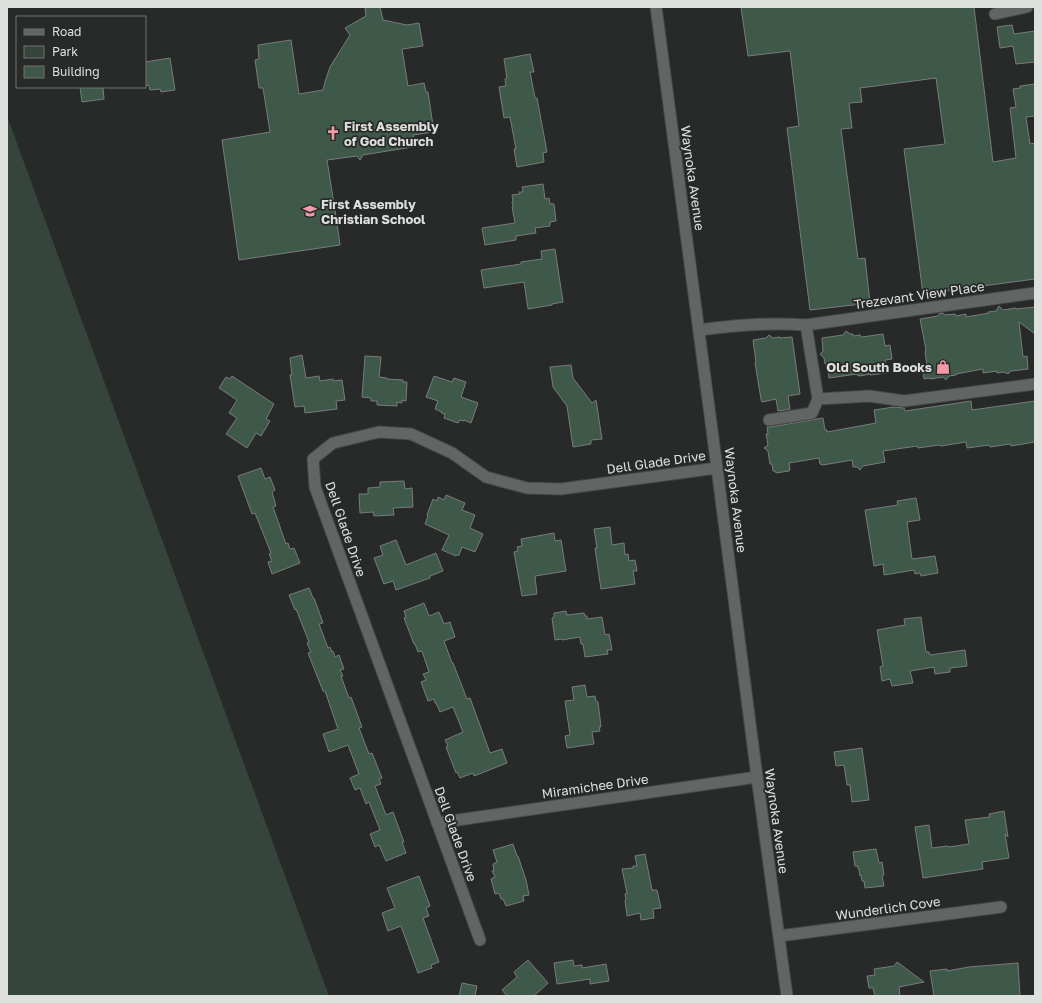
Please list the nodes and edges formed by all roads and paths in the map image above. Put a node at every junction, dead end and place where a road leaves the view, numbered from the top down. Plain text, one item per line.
1 (656, 7) edge
2 (1027, 7) edge
3 (995, 14) dead end
4 (1035, 293) edge
5 (806, 325) junction
6 (699, 330) junction
7 (1035, 384) edge
8 (818, 398) junction
9 (769, 420) dead end
10 (717, 468) junction
11 (757, 777) junction
12 (437, 823) junction
13 (1001, 907) dead end
14 (779, 936) junction
15 (480, 940) dead end
16 (787, 996) edge

1 - 6 street, Waynoka Avenue
2 - 3 street
4 - 5 street, Trezevant View Place
5 - 6 street, Trezevant View Place
5 - 8 street
6 - 10 street, Waynoka Avenue
7 - 8 street
8 - 9 street
10 - 11 street, Waynoka Avenue
10 - 12 street, Dell Glade Drive
11 - 12 street, Miramichee Drive
11 - 14 street, Waynoka Avenue
12 - 15 street, Dell Glade Drive
13 - 14 street, Wunderlich Cove
14 - 16 street, Waynoka Avenue

